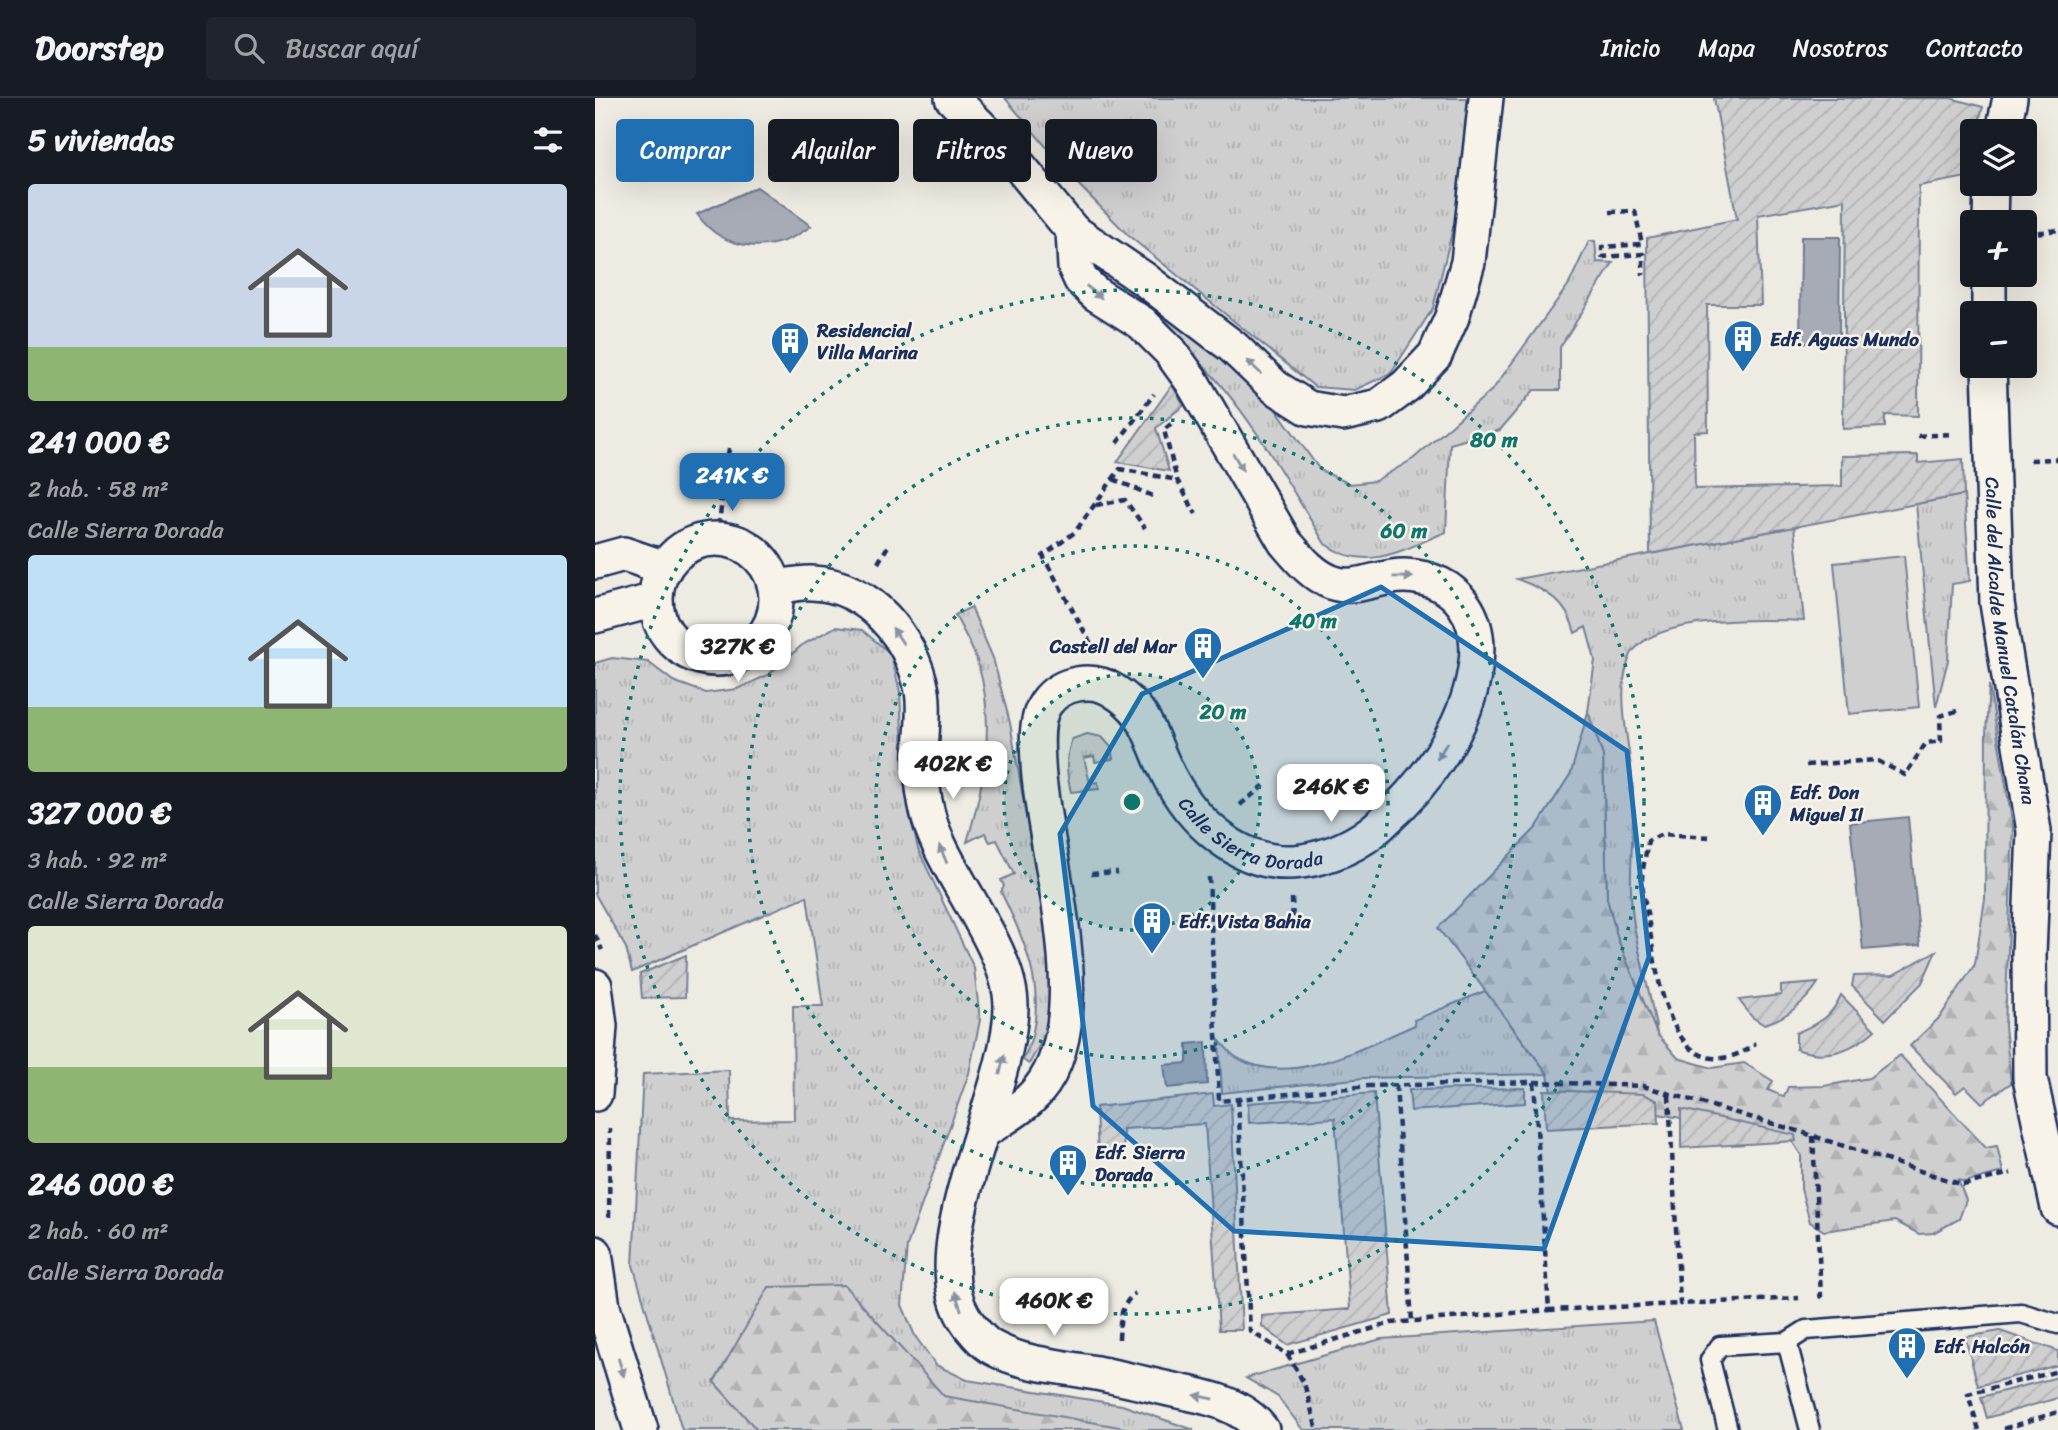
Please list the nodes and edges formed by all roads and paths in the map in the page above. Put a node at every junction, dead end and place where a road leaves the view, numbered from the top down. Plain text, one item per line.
1 (952, 98) edge
2 (1486, 98) edge
3 (2010, 98) edge
4 (2006, 119) edge
5 (1610, 212) dead end
6 (2058, 230) edge
7 (1073, 231) junction
8 (2037, 233) edge
9 (1643, 275) dead end
10 (1179, 364) junction
11 (1989, 378) edge
12 (1202, 400) junction
13 (1117, 443) dead end
14 (729, 448) dead end
15 (2057, 458) edge
16 (2028, 461) dead end
17 (1113, 479) junction
18 (1177, 481) junction
19 (1156, 497) dead end
20 (1095, 505) junction
21 (1196, 514) dead end
22 (1145, 528) dead end
23 (717, 538) junction
24 (595, 562) edge
25 (665, 568) junction
26 (776, 587) junction
27 (655, 600) junction
28 (595, 616) edge
29 (1097, 685) junction
30 (1960, 710) dead end
31 (1806, 765) dead end
32 (1709, 837) dead end
33 (1222, 839) junction
34 (595, 935) edge
35 (600, 971) edge
36 (1756, 1045) dead end
37 (1534, 1082) junction
38 (1396, 1086) junction
39 (1669, 1095) junction
40 (1238, 1099) junction
41 (603, 1106) edge
42 (984, 1131) junction
43 (1813, 1136) junction
44 (2049, 1164) junction
45 (2058, 1208) edge
46 (602, 1242) edge
47 (1135, 1293) dead end
48 (1679, 1304) junction
49 (1549, 1310) junction
50 (1412, 1322) junction
51 (2058, 1324) edge
52 (1787, 1342) junction
53 (1287, 1354) junction
54 (2058, 1371) edge
55 (1115, 1378) junction
56 (2058, 1412) edge
57 (641, 1430) edge
58 (1262, 1430) edge
59 (1317, 1430) edge
60 (1728, 1430) edge
61 (1810, 1430) edge
62 (1979, 1430) edge
63 (2007, 1430) edge

1 - 7 street
2 -> 7 street
3 - 4 street
5 - 9 path
6 - 8 path
7 -> 10 street, Calle Sierra Dorada
10 - 12 street, Calle Sierra Dorada
10 - 13 path
11 - 44 street, Calle del Alcalde Manuel Catalán Chana
12 - 18 path
12 -> 33 street, Calle Sierra Dorada
14 - 23 path
15 - 16 path
17 - 18 path
17 - 19 path
17 - 20 path
18 - 21 path
20 - 22 path
20 - 29 path
23 - 25 street
23 - 26 street
24 - 25 street
25 - 27 street
26 - 27 street
42 -> 26 street
27 - 28 street
29 - 33 street, Calle Sierra Dorada
29 - 42 street
30 - 31 path
32 - 36 path
33 - 40 path
34 - 35 path
35 - 41 street
37 - 38 path
37 - 39 path
37 - 49 path
38 - 40 path
38 - 50 path
39 - 43 path
39 - 48 path
40 - 53 path
41 - 46 path
55 -> 42 street
43 - 44 path
43 - 48 path
44 - 45 street, Calle del Alcalde Manuel Catalán Chana
46 -> 57 street
47 - 55 path
48 - 49 path
49 - 50 path
50 - 53 path
51 - 52 lane
52 - 60 lane
52 - 61 lane
53 - 59 path
54 - 62 path
58 -> 55 street
56 - 63 path

